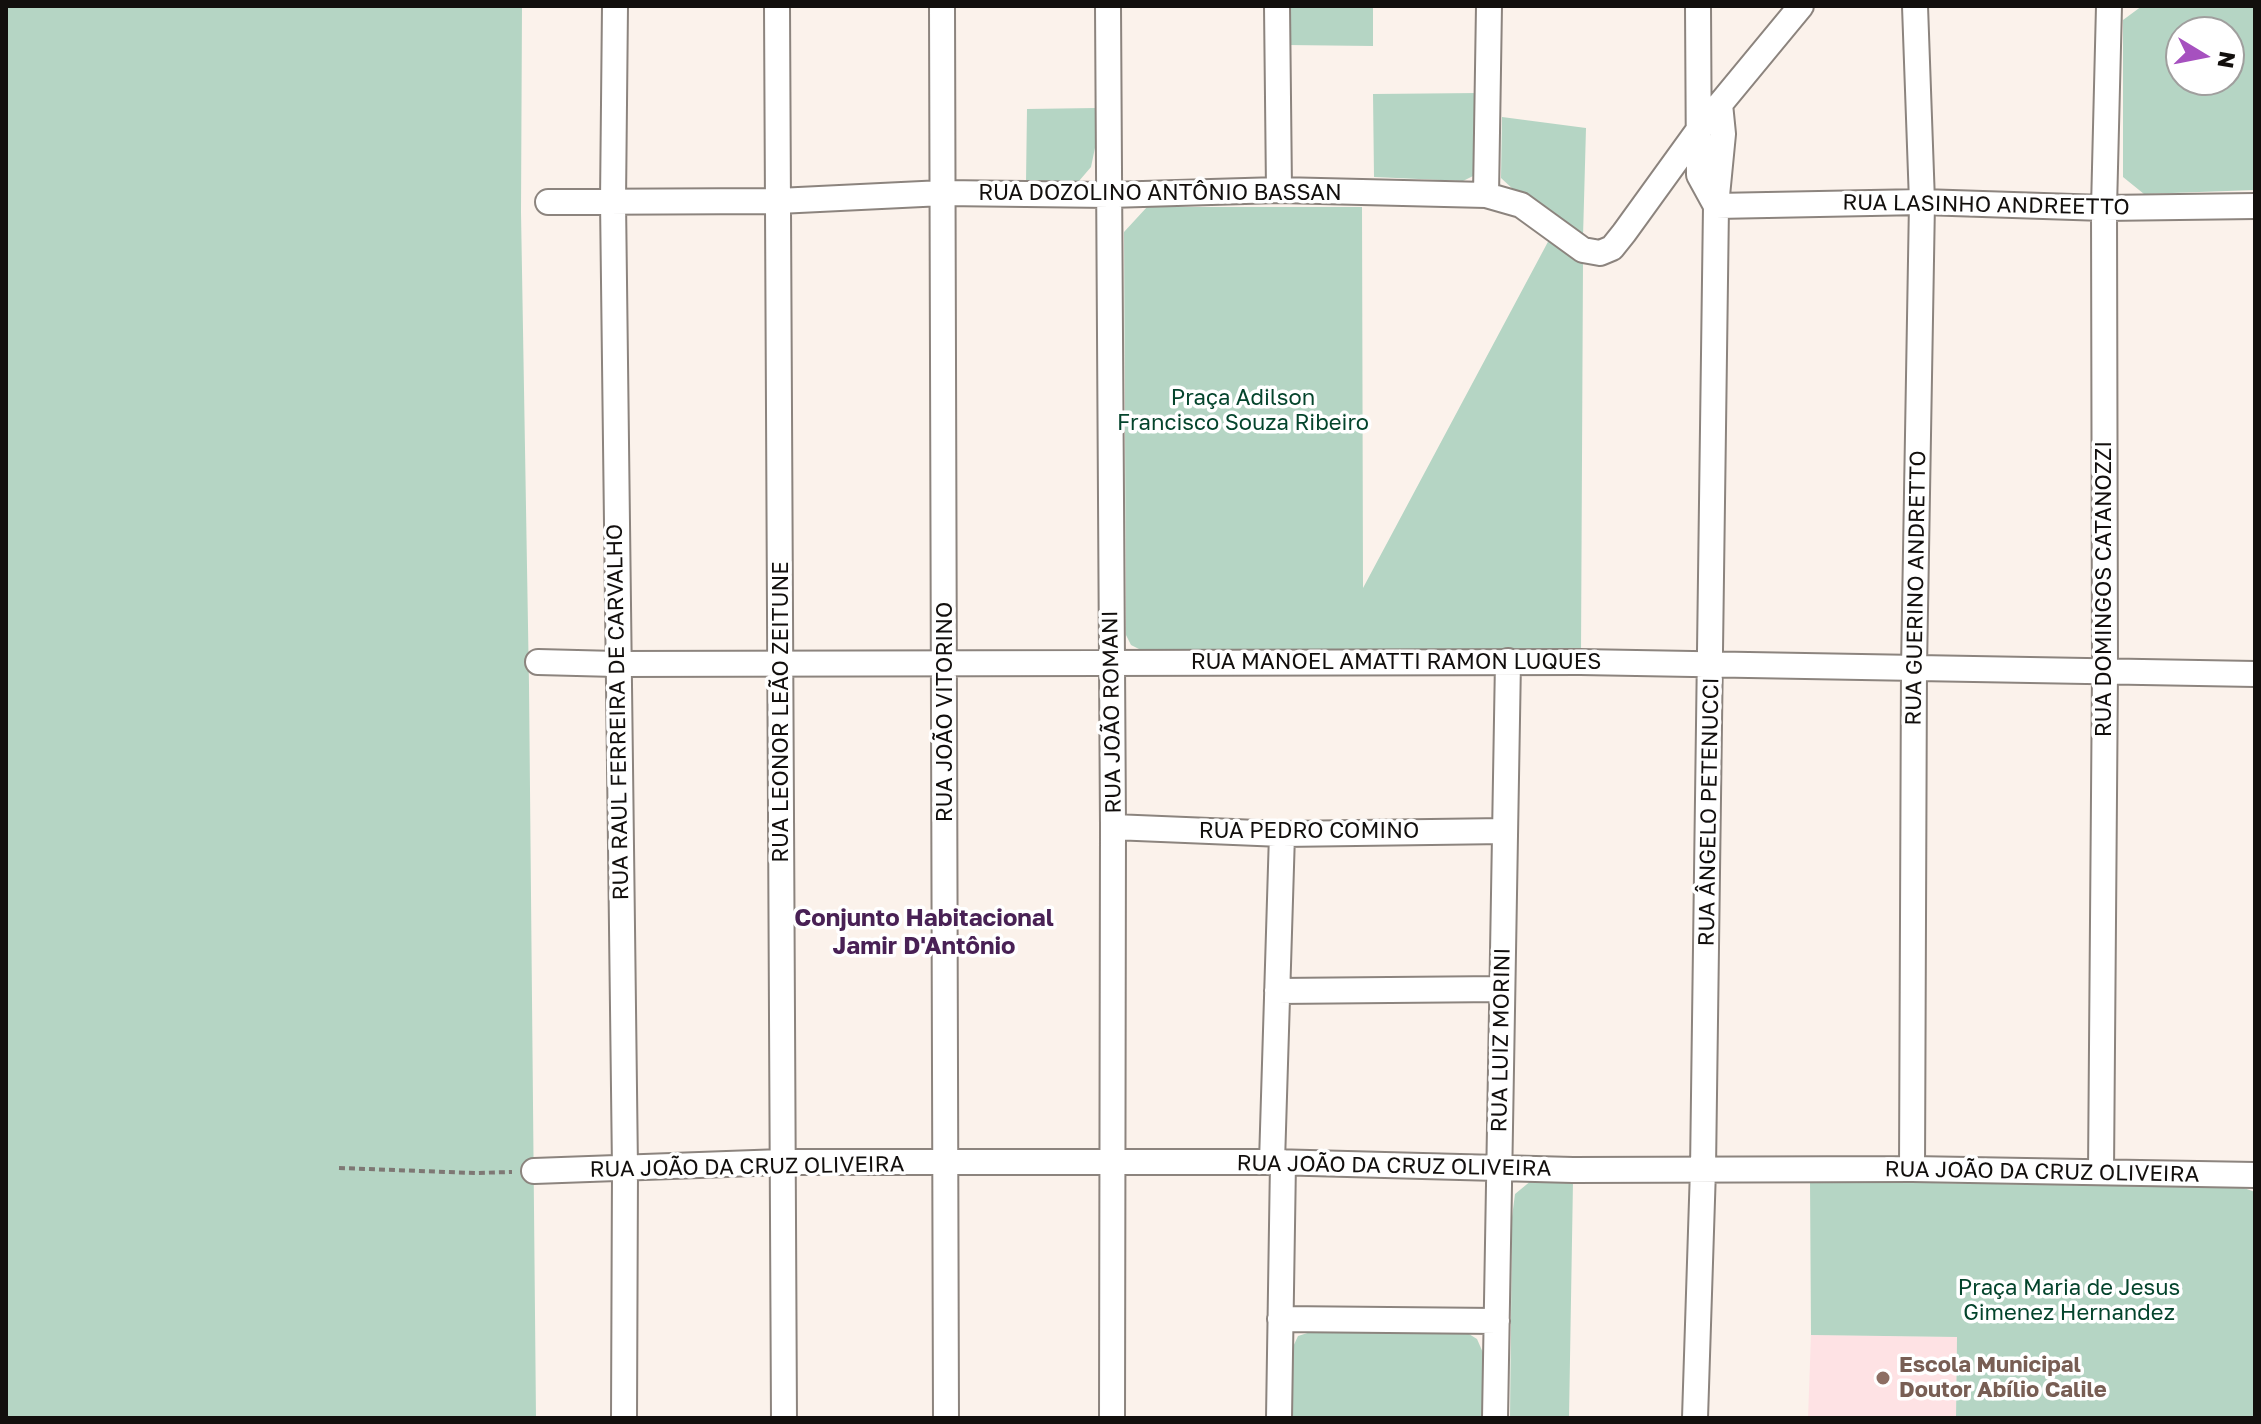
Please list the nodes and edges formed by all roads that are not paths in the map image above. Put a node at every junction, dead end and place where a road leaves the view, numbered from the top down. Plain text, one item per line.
1 (615, 6) edge
2 (777, 6) edge
3 (942, 6) edge
4 (1108, 6) edge
5 (1277, 6) edge
6 (1489, 6) edge
7 (1698, 6) edge
8 (1801, 6) edge
9 (1915, 6) edge
10 (2109, 6) edge
11 (1720, 104) junction
12 (1697, 132) junction
13 (1279, 190) junction
14 (943, 193) junction
15 (1109, 195) junction
16 (1486, 195) junction
17 (613, 201) junction
18 (778, 201) junction
19 (548, 202) dead end
20 (1922, 202) junction
21 (1716, 206) junction
22 (2255, 206) edge
23 (2104, 208) junction
24 (1111, 661) junction
25 (1508, 661) junction
26 (538, 662) dead end
27 (782, 663) junction
28 (945, 663) junction
29 (616, 664) junction
30 (1711, 665) junction
31 (1914, 668) junction
32 (2105, 670) junction
33 (2255, 674) edge
34 (1113, 827) junction
35 (1505, 831) junction
36 (1282, 834) junction
37 (1502, 989) junction
38 (1277, 991) junction
39 (782, 1162) junction
40 (1278, 1162) junction
41 (1112, 1163) junction
42 (943, 1164) junction
43 (1499, 1168) junction
44 (625, 1169) junction
45 (1703, 1169) junction
46 (1912, 1169) junction
47 (534, 1171) road end
48 (2101, 1172) junction
49 (2255, 1175) edge
50 (1280, 1319) junction
51 (1497, 1321) junction
52 (624, 1418) edge
53 (784, 1418) edge
54 (946, 1418) edge
55 (1112, 1418) edge
56 (1279, 1418) edge
57 (1495, 1418) edge
58 (1695, 1418) edge

1 - 17 street, RUA RAUL FERREIRA DE CARVALHO
2 - 18 street, RUA LEONOR LEÃO ZEITUNE
3 - 14 street, RUA JOÃO VITORINO
4 - 15 street, RUA JOÃO ROMANI
5 - 13 street
6 - 16 street
7 - 12 street, RUA ÂNGELO PETENUCCI
8 - 11 street, RUA DOZOLINO ANTÔNIO BASSAN
9 - 20 street, RUA GUERINO ANDRETTO
10 - 23 street, RUA DOMINGOS CATANOZZI
11 - 12 street, RUA DOZOLINO ANTÔNIO BASSAN
11 - 21 street, RUA ÂNGELO PETENUCCI
12 - 16 street, RUA DOZOLINO ANTÔNIO BASSAN
12 - 21 street, RUA ÂNGELO PETENUCCI
13 - 15 street, RUA DOZOLINO ANTÔNIO BASSAN
13 - 16 street, RUA DOZOLINO ANTÔNIO BASSAN
14 - 15 street, RUA DOZOLINO ANTÔNIO BASSAN
14 - 18 street, RUA DOZOLINO ANTÔNIO BASSAN
14 - 28 street, RUA JOÃO VITORINO
15 - 24 street, RUA JOÃO ROMANI
17 - 18 street, RUA DOZOLINO ANTÔNIO BASSAN
17 - 19 street, RUA DOZOLINO ANTÔNIO BASSAN
17 - 29 street, RUA RAUL FERREIRA DE CARVALHO
18 - 27 street, RUA LEONOR LEÃO ZEITUNE
20 - 21 street, RUA LASINHO ANDREETTO
20 - 23 street, RUA LASINHO ANDREETTO
20 - 31 street, RUA GUERINO ANDRETTO
21 - 30 street, RUA ÂNGELO PETENUCCI
22 - 23 street, RUA LASINHO ANDREETTO
23 - 32 street, RUA DOMINGOS CATANOZZI
24 - 25 street, RUA MANOEL AMATTI RAMON LUQUES
24 - 28 street, RUA MANOEL AMATTI RAMON LUQUES
24 - 34 street, RUA JOÃO ROMANI
25 - 30 street, RUA MANOEL AMATTI RAMON LUQUES
25 - 35 street, RUA LUIZ MORINI
26 - 29 street, RUA MANOEL AMATTI RAMON LUQUES
27 - 28 street, RUA MANOEL AMATTI RAMON LUQUES
27 - 29 street, RUA MANOEL AMATTI RAMON LUQUES
27 - 39 street, RUA LEONOR LEÃO ZEITUNE
28 - 42 street, RUA JOÃO VITORINO
29 - 44 street, RUA RAUL FERREIRA DE CARVALHO
30 - 31 street, RUA MANOEL AMATTI RAMON LUQUES
30 - 45 street, RUA ÂNGELO PETENUCCI
31 - 32 street, RUA MANOEL AMATTI RAMON LUQUES
31 - 46 street, RUA GUERINO ANDRETTO
32 - 33 street, RUA MANOEL AMATTI RAMON LUQUES
32 - 48 street, RUA DOMINGOS CATANOZZI
34 - 36 street, RUA PEDRO COMINO
34 - 41 street, RUA JOÃO ROMANI
35 - 36 street, RUA PEDRO COMINO
35 - 37 street, RUA LUIZ MORINI
36 - 38 street
37 - 38 street
37 - 43 street, RUA LUIZ MORINI
38 - 40 street
39 - 42 street, RUA JOÃO DA CRUZ OLIVEIRA
39 - 44 street, RUA JOÃO DA CRUZ OLIVEIRA
39 - 53 street, RUA LEONOR LEÃO ZEITUNE
40 - 41 street, RUA JOÃO DA CRUZ OLIVEIRA
40 - 43 street, RUA JOÃO DA CRUZ OLIVEIRA
40 - 50 street
41 - 42 street, RUA JOÃO DA CRUZ OLIVEIRA
41 - 55 street, RUA JOÃO ROMANI
42 - 54 street, RUA JOÃO VITORINO
43 - 45 street, RUA JOÃO DA CRUZ OLIVEIRA
43 - 51 street, RUA LUIZ MORINI
44 - 47 street, RUA JOÃO DA CRUZ OLIVEIRA
44 - 52 street, RUA RAUL FERREIRA DE CARVALHO
45 - 46 street, RUA JOÃO DA CRUZ OLIVEIRA
45 - 58 street, RUA ÂNGELO PETENUCCI
46 - 48 street, RUA JOÃO DA CRUZ OLIVEIRA
48 - 49 street, RUA JOÃO DA CRUZ OLIVEIRA
50 - 51 street
50 - 56 street
51 - 57 street, RUA LUIZ MORINI

